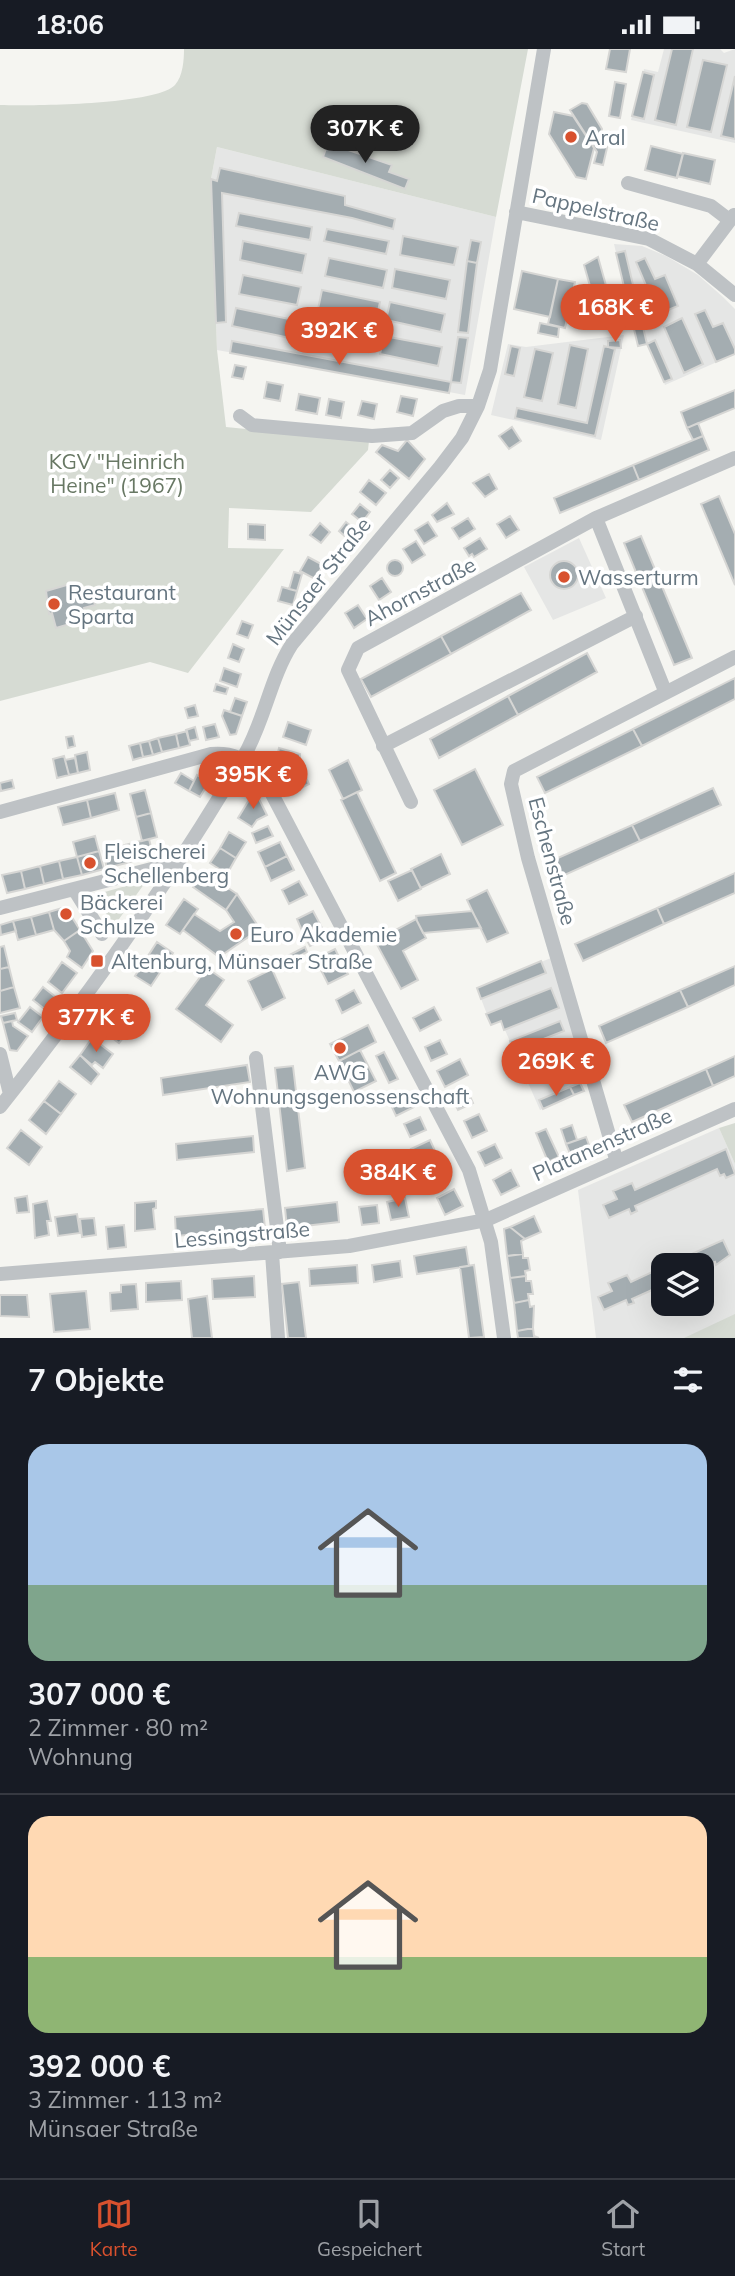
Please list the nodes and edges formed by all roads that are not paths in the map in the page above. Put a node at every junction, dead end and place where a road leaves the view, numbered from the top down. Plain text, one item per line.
1 (544, 49) edge
2 (628, 183) dead end
3 (516, 212) junction
4 (731, 216) edge
5 (697, 264) junction
6 (735, 295) edge
7 (478, 407) junction
8 (240, 416) dead end
9 (735, 458) edge
10 (596, 518) junction
11 (636, 616) junction
12 (735, 657) edge
13 (665, 691) junction
14 (383, 746) junction
15 (243, 758) junction
16 (411, 802) dead end
17 (0, 812) edge
18 (175, 863) junction
19 (74, 888) junction
20 (0, 908) edge
21 (102, 934) dead end
22 (0, 1054) edge
23 (256, 1058) dead end
24 (10, 1094) junction
25 (0, 1107) edge
26 (735, 1109) edge
27 (616, 1159) junction
28 (486, 1220) junction
29 (276, 1252) junction
30 (0, 1274) edge
31 (278, 1338) edge
32 (504, 1338) edge

1 - 3 street, Münsaer Straße
2 - 4 street, Pappelstraße
3 - 5 street, Pappelstraße
3 - 7 street, Münsaer Straße
4 - 5 street
5 - 6 street, Pappelstraße
7 - 8 street
7 - 15 street, Münsaer Straße
9 - 10 street, Ahornstraße
10 - 11 street
10 - 14 street, Ahornstraße
11 - 13 street
11 - 14 street
12 - 13 street, Eschenstraße
13 - 27 street, Eschenstraße
14 - 16 street, Ahornstraße
15 - 17 street
15 - 18 street, Münsaer Straße
15 - 28 street
18 - 19 street
18 - 24 street, Münsaer Straße
19 - 20 street
19 - 21 street
22 - 24 street
23 - 29 street
24 - 25 street, Münsaer Straße
26 - 27 street, Platanenstraße
27 - 28 street, Platanenstraße
28 - 29 street, Lessingstraße
28 - 32 street
29 - 30 street, Lessingstraße
29 - 31 street

